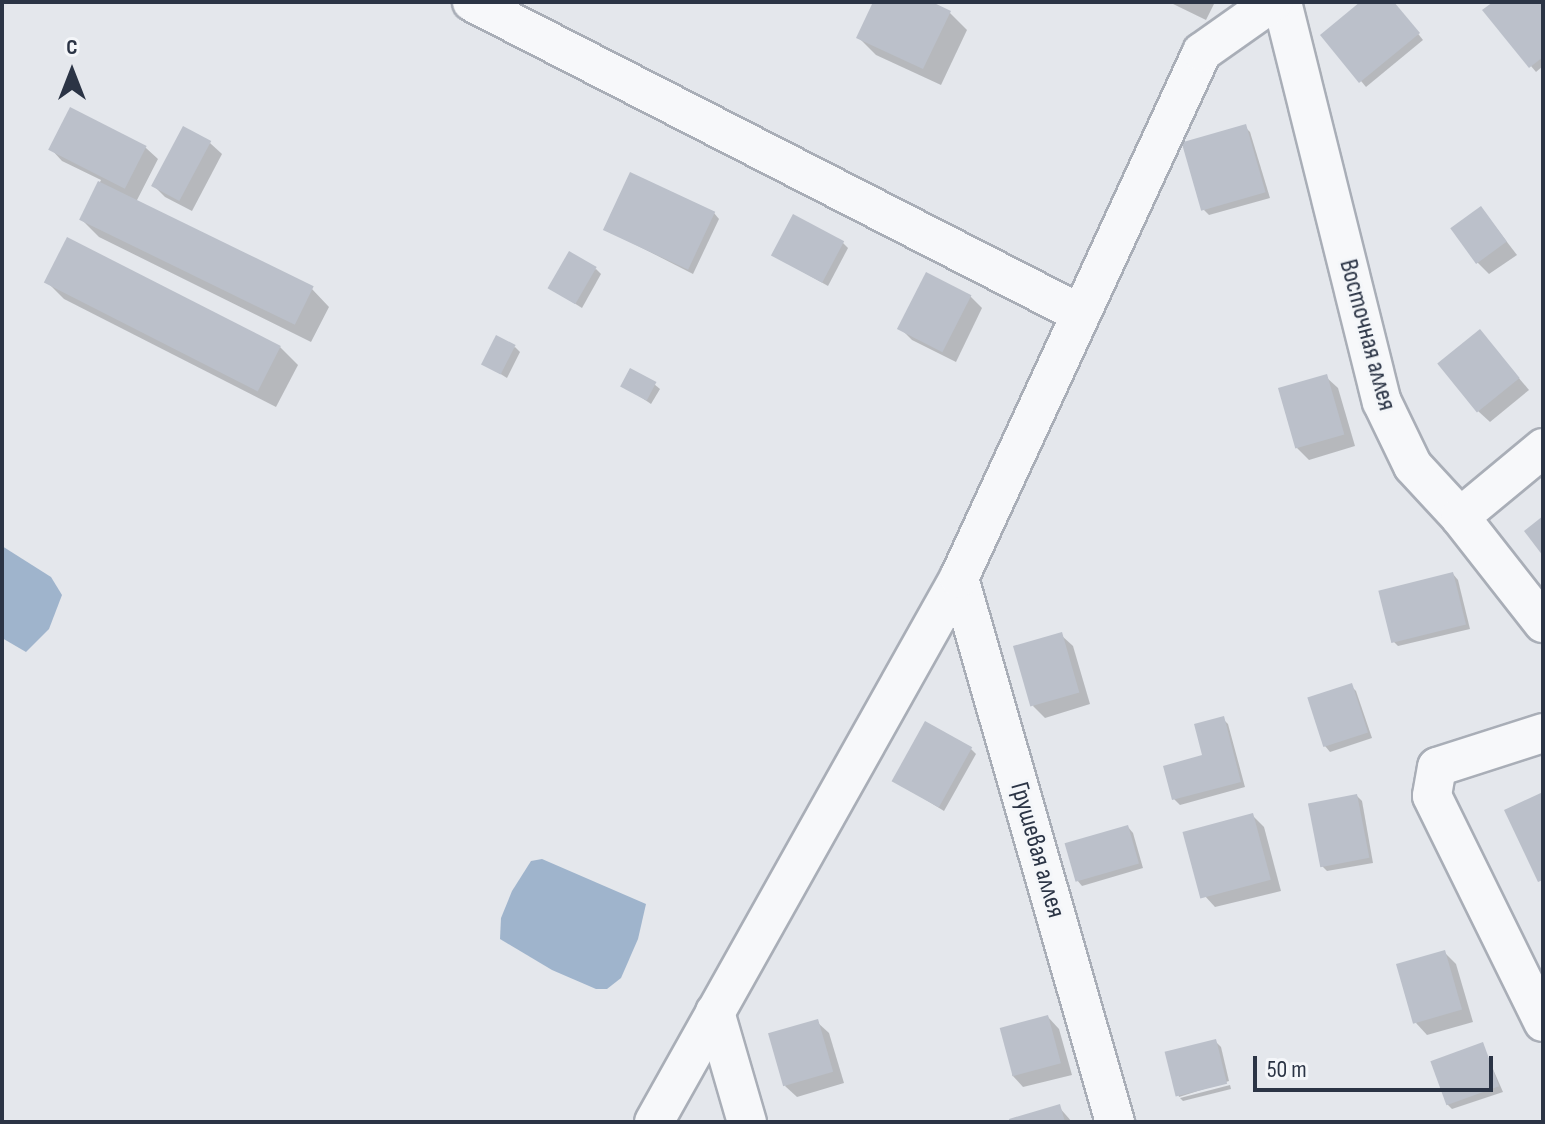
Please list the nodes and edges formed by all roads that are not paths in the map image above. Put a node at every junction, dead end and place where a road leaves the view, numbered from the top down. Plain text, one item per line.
1 (472, 2) edge
2 (1273, 2) edge
3 (1282, 2) edge
4 (1081, 314) junction
5 (1543, 448) edge
6 (1460, 517) junction
7 (959, 578) junction
8 (1543, 623) edge
9 (1543, 733) edge
10 (715, 1012) junction
11 (1543, 1022) edge
12 (654, 1122) edge
13 (747, 1122) edge
14 (1115, 1122) edge

1 - 4 street
2 - 4 street
3 - 6 street, Восточная аллея
4 - 7 street
5 - 6 street
6 - 8 street, Восточная аллея
7 - 10 street
7 - 14 street, Грушевая аллея
9 - 11 street
10 - 12 street
10 - 13 street

